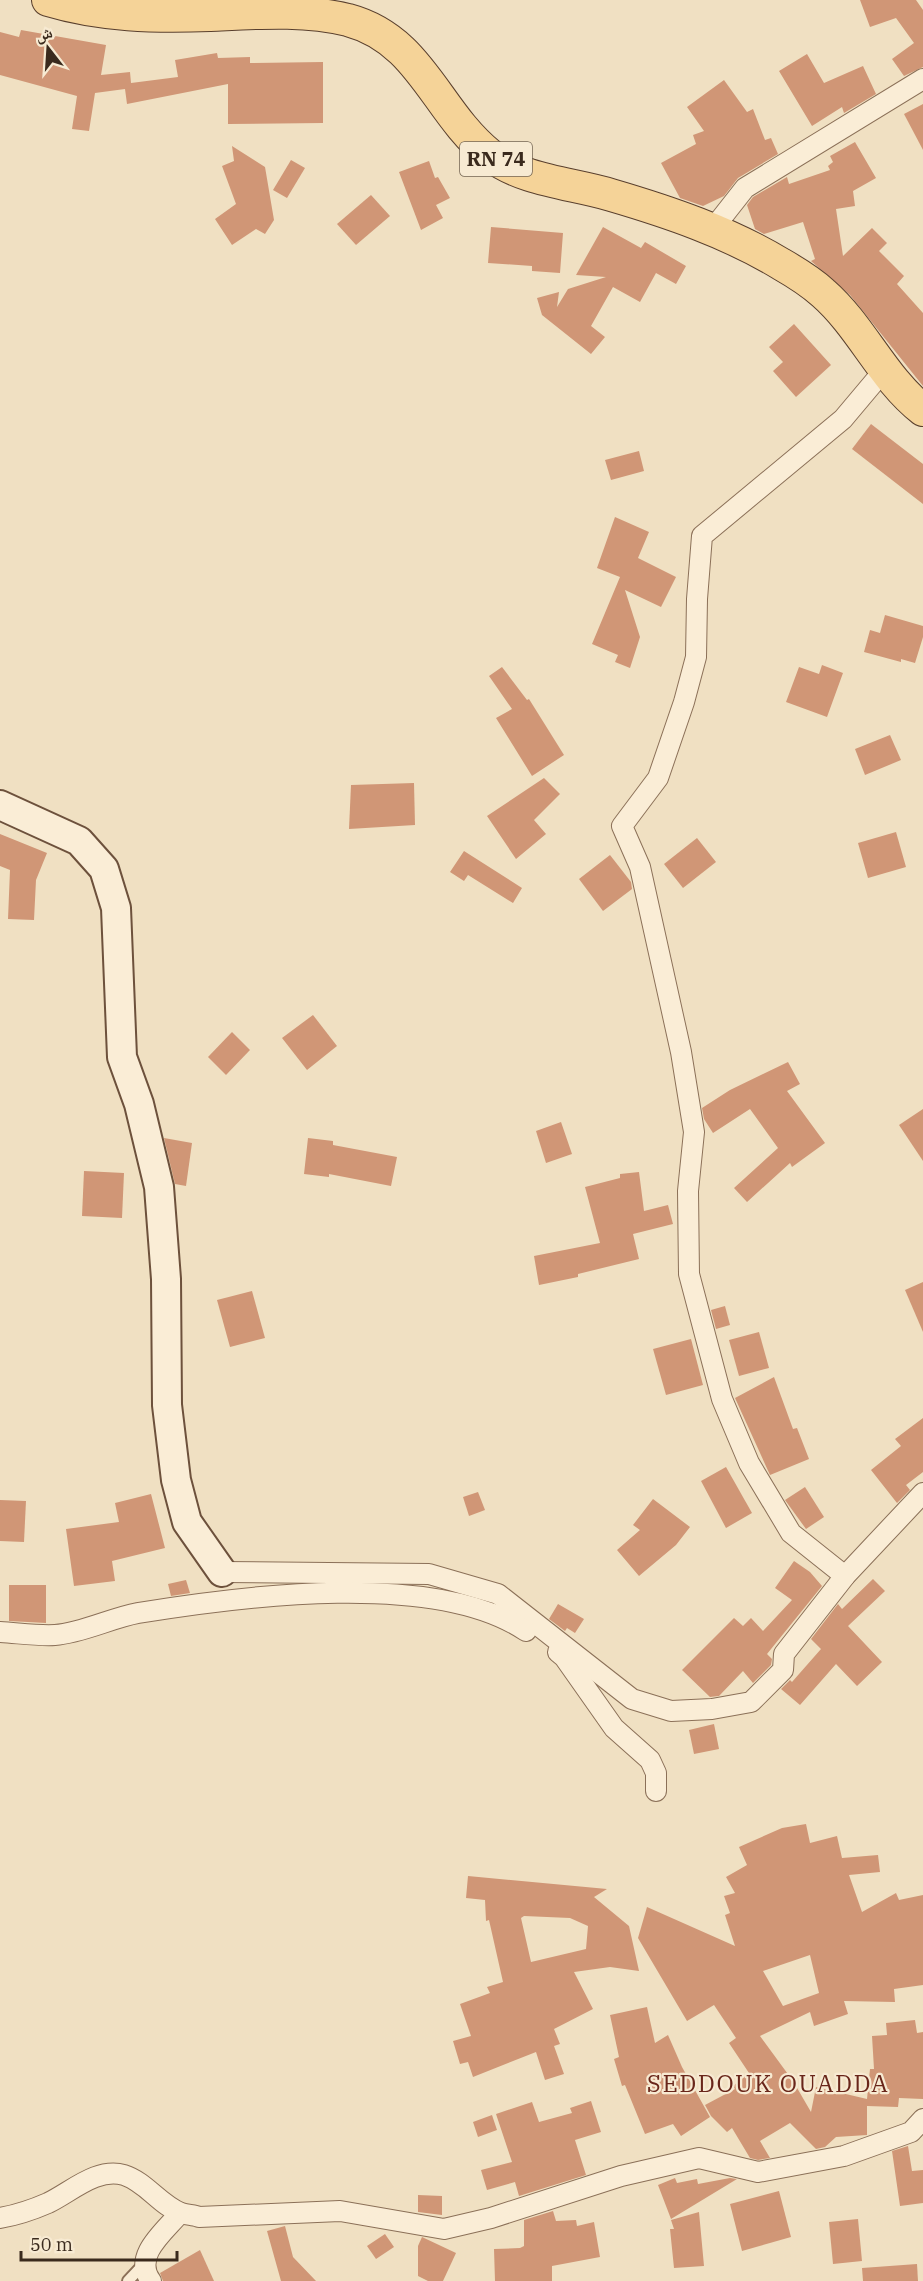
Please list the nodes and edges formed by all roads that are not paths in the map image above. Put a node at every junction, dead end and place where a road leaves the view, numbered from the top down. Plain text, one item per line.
1 (48, 0) edge
2 (923, 79) edge
3 (712, 230) junction
4 (885, 369) junction
5 (923, 410) edge
6 (0, 805) edge
7 (923, 1493) edge
8 (222, 1572) joint
9 (845, 1576) junction
10 (0, 1632) edge
11 (656, 1791) dead end
12 (923, 2119) edge
13 (180, 2213) junction
14 (0, 2218) edge
15 (147, 2273) edge
16 (128, 2281) edge

1 - 3 main road, RN 74
2 - 3 street
3 - 4 main road, RN 74
4 - 5 main road, RN 74
4 - 9 street
6 - 8 street
7 - 9 street
8 - 9 street
10 - 11 street
12 - 13 street
13 - 14 street
13 - 15 street
15 - 16 lane

